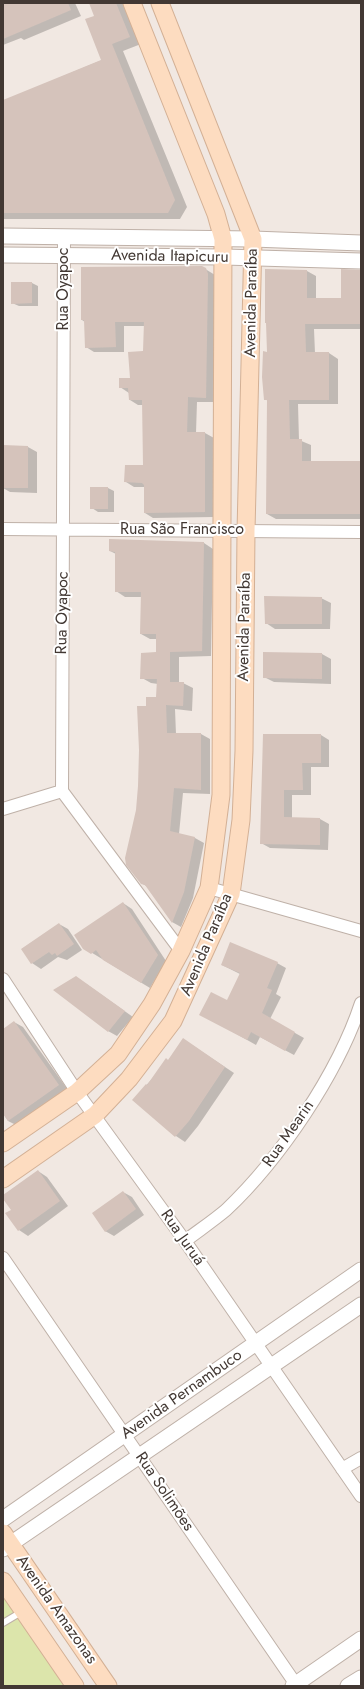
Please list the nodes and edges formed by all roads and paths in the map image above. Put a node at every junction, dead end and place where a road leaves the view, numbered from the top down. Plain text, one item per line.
1 (132, 3) edge
2 (160, 3) edge
3 (174, 39) junction
4 (151, 48) junction
5 (3, 236) edge
6 (64, 236) junction
7 (223, 239) junction
8 (253, 239) junction
9 (361, 242) edge
10 (3, 255) edge
11 (64, 255) junction
12 (224, 257) junction
13 (254, 259) junction
14 (361, 262) edge
15 (3, 529) edge
16 (64, 530) junction
17 (221, 531) junction
18 (246, 531) junction
19 (361, 532) edge
20 (221, 728) junction
21 (244, 728) junction
22 (62, 791) junction
23 (3, 809) edge
24 (209, 888) junction
25 (231, 894) junction
26 (361, 931) edge
27 (181, 951) junction
28 (3, 979) edge
29 (361, 1003) edge
30 (77, 1092) junction
31 (94, 1115) junction
32 (3, 1143) edge
33 (3, 1179) edge
34 (185, 1241) junction
35 (3, 1258) edge
36 (361, 1270) edge
37 (361, 1305) edge
38 (255, 1344) junction
39 (271, 1367) junction
40 (124, 1435) junction
41 (139, 1456) junction
42 (361, 1458) edge
43 (342, 1469) junction
44 (361, 1496) edge
45 (3, 1519) edge
46 (6, 1542) edge
47 (3, 1581) edge
48 (24, 1610) junction
49 (3, 1623) edge
50 (361, 1639) edge
51 (361, 1678) edge
52 (295, 1685) edge
53 (75, 1686) edge
54 (108, 1686) edge
55 (348, 1686) edge

1 - 4 main road, Avenida Paraíba
2 - 3 main road, Avenida Paraíba
3 - 4 main road
3 - 8 main road, Avenida Paraíba
4 - 7 main road, Avenida Paraíba
5 - 6 street, Avenida Itapicuru
6 - 7 street, Avenida Itapicuru
6 - 11 street, Rua Oyapoc
7 - 8 street, Avenida Itapicuru
7 - 12 main road, Avenida Paraíba
8 - 9 street, Avenida Itapicuru
8 - 13 main road, Avenida Paraíba
10 - 11 street, Avenida Itapicuru
11 - 12 street, Avenida Itapicuru
11 - 16 street, Rua Oyapoc
12 - 13 street, Avenida Itapicuru
12 - 17 main road, Avenida Paraíba
13 - 14 street, Avenida Itapicuru
13 - 18 main road, Avenida Paraíba
15 - 16 street, Rua São Francisco
16 - 17 street, Rua São Francisco
16 - 22 street, Rua Oyapoc
17 - 18 street, Rua São Francisco
17 - 20 main road, Avenida Paraíba
18 - 19 street, Rua São Francisco
18 - 21 main road, Avenida Paraíba
20 - 21 main road
20 - 24 main road, Avenida Paraíba
21 - 25 main road, Avenida Paraíba
22 - 23 street
22 - 27 street
24 - 25 street
24 - 27 main road, Avenida Paraíba
25 - 26 street
25 - 31 main road, Avenida Paraíba
27 - 30 main road, Avenida Paraíba
28 - 30 street, Rua Juruá
29 - 34 street, Rua Mearin
30 - 31 street, Rua Juruá
30 - 32 main road, Avenida Paraíba
31 - 33 main road, Avenida Paraíba
31 - 34 street, Rua Juruá
34 - 38 street, Rua Juruá
35 - 40 street, Rua Solimões
36 - 38 street, Avenida Pernambuco
37 - 39 street, Avenida Pernambuco
38 - 39 street, Rua Juruá
38 - 40 street, Avenida Pernambuco
39 - 41 street, Avenida Pernambuco
39 - 43 street, Rua Juruá
40 - 41 street, Rua Solimões
40 - 45 street, Avenida Pernambuco
41 - 46 street, Avenida Pernambuco
41 - 52 street, Rua Solimões
42 - 43 street
43 - 44 street, Rua Juruá
46 - 54 main road, Avenida Amazonas
47 - 48 main road, Avenida Amazonas
48 - 49 lane
48 - 53 main road, Avenida Amazonas
50 - 52 street
51 - 55 street

